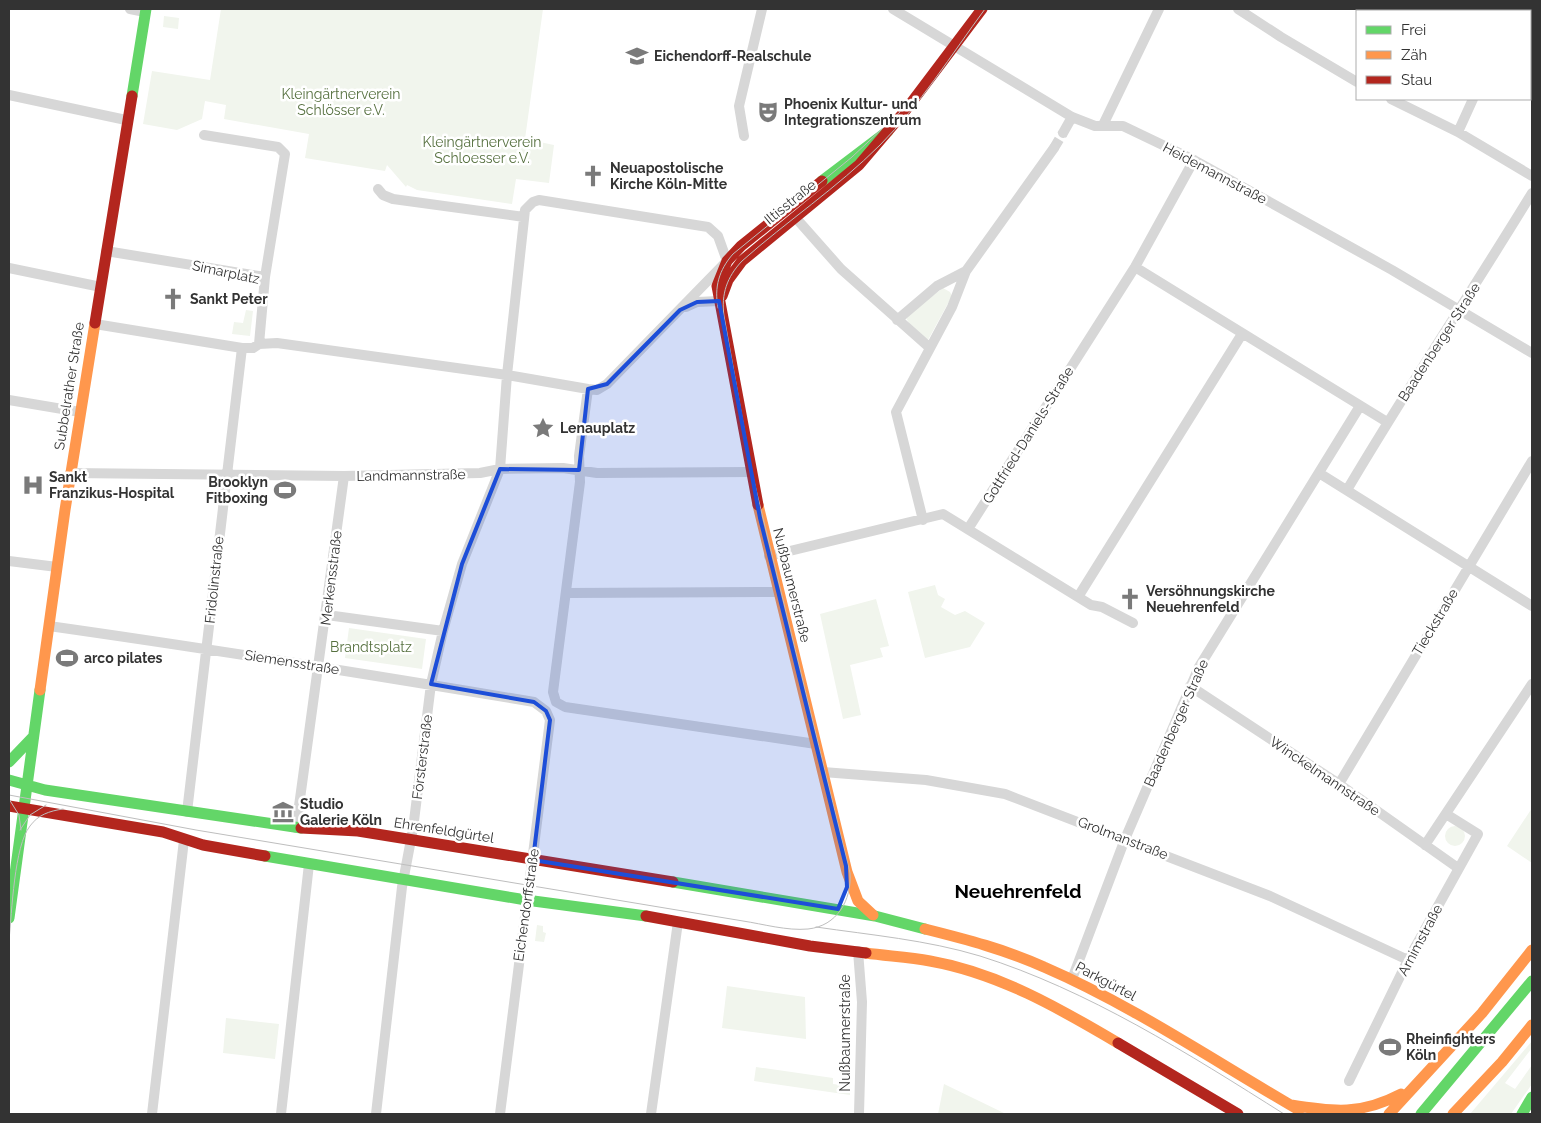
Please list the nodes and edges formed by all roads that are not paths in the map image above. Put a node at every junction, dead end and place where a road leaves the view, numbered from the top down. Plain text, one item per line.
1 (130, 9) edge
2 (762, 9) edge
3 (893, 9) edge
4 (982, 9) edge
5 (1159, 9) edge
6 (1238, 9) edge
7 (145, 10) edge
8 (955, 45) junction
9 (1356, 80) edge
10 (9, 95) edge
11 (1393, 100) edge
12 (1473, 100) edge
13 (1072, 117) junction
14 (126, 120) junction
15 (1103, 125) junction
16 (888, 131) junction
17 (1458, 132) junction
18 (1063, 133) tunnel mouth
19 (204, 134) dead end
20 (744, 136) dead end
21 (1054, 148) tunnel mouth
22 (1194, 160) junction
23 (1532, 176) edge
24 (378, 189) dead end
25 (1532, 193) edge
26 (524, 217) junction
27 (795, 217) junction
28 (106, 251) junction
29 (727, 261) junction
30 (1135, 267) junction
31 (9, 268) edge
32 (966, 271) junction
33 (265, 277) junction
34 (101, 287) junction
35 (719, 301) junction
36 (680, 310) junction
37 (1460, 312) junction
38 (897, 320) junction
39 (95, 324) junction
40 (1242, 334) junction
41 (259, 344) junction
42 (242, 348) junction
43 (930, 348) junction
44 (1532, 353) edge
45 (507, 375) junction
46 (588, 389) junction
47 (9, 400) edge
48 (1360, 406) junction
49 (80, 412) junction
50 (1387, 422) junction
51 (1532, 461) edge
52 (500, 469) junction
53 (579, 471) junction
54 (750, 472) junction
55 (70, 473) junction
56 (1319, 473) junction
57 (225, 475) junction
58 (344, 476) junction
59 (1347, 490) junction
60 (923, 520) junction
61 (968, 529) junction
62 (769, 556) junction
63 (9, 561) edge
64 (57, 567) junction
65 (1467, 567) junction
66 (567, 592) junction
67 (778, 592) junction
68 (1078, 597) junction
69 (1532, 606) edge
70 (327, 615) junction
71 (1133, 623) dead end
72 (49, 626) junction
73 (442, 631) junction
74 (206, 648) junction
75 (320, 666) junction
76 (431, 684) junction
77 (1532, 684) edge
78 (1190, 686) junction
79 (534, 702) joint
80 (32, 738) junction
81 (816, 744) junction
82 (9, 762) edge
83 (823, 772) junction
84 (9, 780) edge
85 (1339, 784) junction
86 (26, 786) junction
87 (9, 806) edge
88 (23, 809) junction
89 (187, 812) junction
90 (1446, 814) junction
91 (296, 828) junction
92 (410, 839) junction
93 (1125, 839) junction
94 (184, 840) junction
95 (1425, 845) junction
96 (533, 860) junction
97 (310, 864) junction
98 (1458, 868) junction
99 (847, 872) junction
100 (403, 879) junction
101 (526, 900) junction
102 (838, 909) junction
103 (875, 916) junction
104 (9, 918) edge
105 (678, 922) junction
106 (1532, 950) edge
107 (858, 951) junction
108 (1408, 960) junction
109 (1072, 979) junction
110 (1532, 981) edge
111 (1532, 1025) edge
112 (1428, 1073) junction
113 (1349, 1081) dead end
114 (1532, 1097) edge
115 (1291, 1105) junction
116 (152, 1114) edge
117 (281, 1114) edge
118 (376, 1114) edge
119 (500, 1114) edge
120 (651, 1114) edge
121 (859, 1114) edge
122 (1238, 1114) edge
123 (1305, 1114) edge
124 (1389, 1114) edge
125 (1421, 1114) edge
126 (1452, 1114) edge
127 (1522, 1114) edge

1 - 7 street
2 - 20 street
3 - 8 street, Heidemannstraße
4 - 8 main road, Iltisstraße
5 - 15 street
6 - 9 street
7 - 14 main road, Subbelrather Straße
8 - 13 street, Heidemannstraße
8 - 16 main road, Iltisstraße
10 - 14 street
11 - 17 street
12 - 17 street
13 - 15 street, Heidemannstraße
13 - 18 street
14 - 28 main road, Subbelrather Straße
15 - 22 street, Heidemannstraße
16 - 27 main road, Iltisstraße
16 - 29 main road, Iltisstraße
17 - 23 street
19 - 33 street
21 - 32 street
22 - 30 street, Gottfried-Daniels-Straße
22 - 37 street, Heidemannstraße
24 - 26 street
25 - 37 street, Baadenberger Straße
26 - 29 street
26 - 45 street
27 - 35 main road, Iltisstraße
27 - 38 street
28 - 33 street, Simarplatz
28 - 34 main road, Subbelrather Straße
29 - 35 main road, Iltisstraße
29 - 36 street, Iltisstraße
30 - 40 street
30 - 61 street, Gottfried-Daniels-Straße
31 - 34 street
32 - 38 street
32 - 43 street
33 - 41 street, Simarplatz
34 - 39 main road, Subbelrather Straße
35 - 36 street, Iltisstraße
35 - 54 main road, Nußbaumerstraße
36 - 46 street, Iltisstraße
37 - 44 street, Heidemannstraße
37 - 50 street, Baadenberger Straße
38 - 43 street
39 - 42 street
39 - 49 main road, Subbelrather Straße
40 - 48 street
40 - 68 street
41 - 42 street
41 - 45 street
42 - 57 street, Fridolinstraße
43 - 60 street
45 - 46 street
45 - 52 street
46 - 53 street
47 - 49 street
48 - 50 street
48 - 56 street, Baadenberger Straße
49 - 55 main road, Subbelrather Straße
50 - 59 street, Baadenberger Straße
51 - 65 street, Tieckstraße
52 - 53 street, Landmannstraße
52 - 58 street, Landmannstraße
52 - 73 street, Försterstraße
53 - 54 street, Landmannstraße
53 - 66 street
54 - 62 main road, Nußbaumerstraße
55 - 57 street, Landmannstraße
55 - 64 main road, Subbelrather Straße
56 - 59 street
56 - 78 street, Baadenberger Straße
57 - 58 street, Landmannstraße
57 - 74 street, Fridolinstraße
58 - 70 street, Merkensstraße
59 - 65 street
60 - 61 street
60 - 62 street
61 - 68 street
62 - 67 main road, Nußbaumerstraße
63 - 64 street
64 - 72 main road, Subbelrather Straße
65 - 69 street
65 - 85 street, Tieckstraße
66 - 67 street
66 - 81 street
67 - 81 main road, Nußbaumerstraße
68 - 71 street
70 - 73 street
70 - 75 street, Merkensstraße
72 - 74 street, Siemensstraße
72 - 80 main road, Subbelrather Straße
73 - 76 street, Försterstraße
74 - 75 street, Siemensstraße
74 - 89 street, Fridolinstraße
75 - 76 street, Siemensstraße
75 - 91 street, Merkensstraße
76 - 79 street, Siemensstraße
76 - 92 street, Försterstraße
77 - 90 street
78 - 85 street, Winckelmannstraße
78 - 93 street, Baadenberger Straße
79 - 96 street, Eichendorffstraße
80 - 82 main road
80 - 86 main road, Subbelrather Straße
81 - 83 main road, Nußbaumerstraße
83 - 93 street, Grolmanstraße
83 - 99 main road, Nußbaumerstraße
84 - 86 main road, Ehrenfeldgürtel
85 - 95 street, Winckelmannstraße
86 - 88 main road, Subbelrather Straße
86 - 89 main road, Ehrenfeldgürtel
87 - 88 main road
88 - 94 main road
88 - 104 main road, Subbelrather Straße
89 - 91 main road, Ehrenfeldgürtel
90 - 95 street
90 - 98 street, Arnimstraße
91 - 92 main road, Ehrenfeldgürtel
92 - 96 main road, Ehrenfeldgürtel
92 - 100 street, Försterstraße
93 - 108 street, Grolmanstraße
93 - 109 street, Baadenberger Straße
94 - 97 main road
94 - 116 street
95 - 98 street, Winckelmannstraße
96 - 101 street, Eichendorffstraße
96 - 102 main road, Ehrenfeldgürtel
97 - 100 main road
97 - 117 street
98 - 108 street, Arnimstraße
99 - 102 main road, Nußbaumerstraße
99 - 103 main road, Nußbaumerstraße
100 - 101 main road
100 - 118 street, Försterstraße
101 - 105 main road
101 - 119 street, Eichendorffstraße
102 - 103 main road, Ehrenfeldgürtel
103 - 109 main road, Parkgürtel
105 - 107 main road
105 - 120 street
106 - 112 main road
107 - 121 street, Nußbaumerstraße
107 - 122 main road
108 - 113 street, Arnimstraße
109 - 115 main road, Parkgürtel
110 - 125 main road
111 - 126 main road
112 - 115 main road
112 - 124 main road
114 - 127 main road
115 - 123 main road, Parkgürtel

